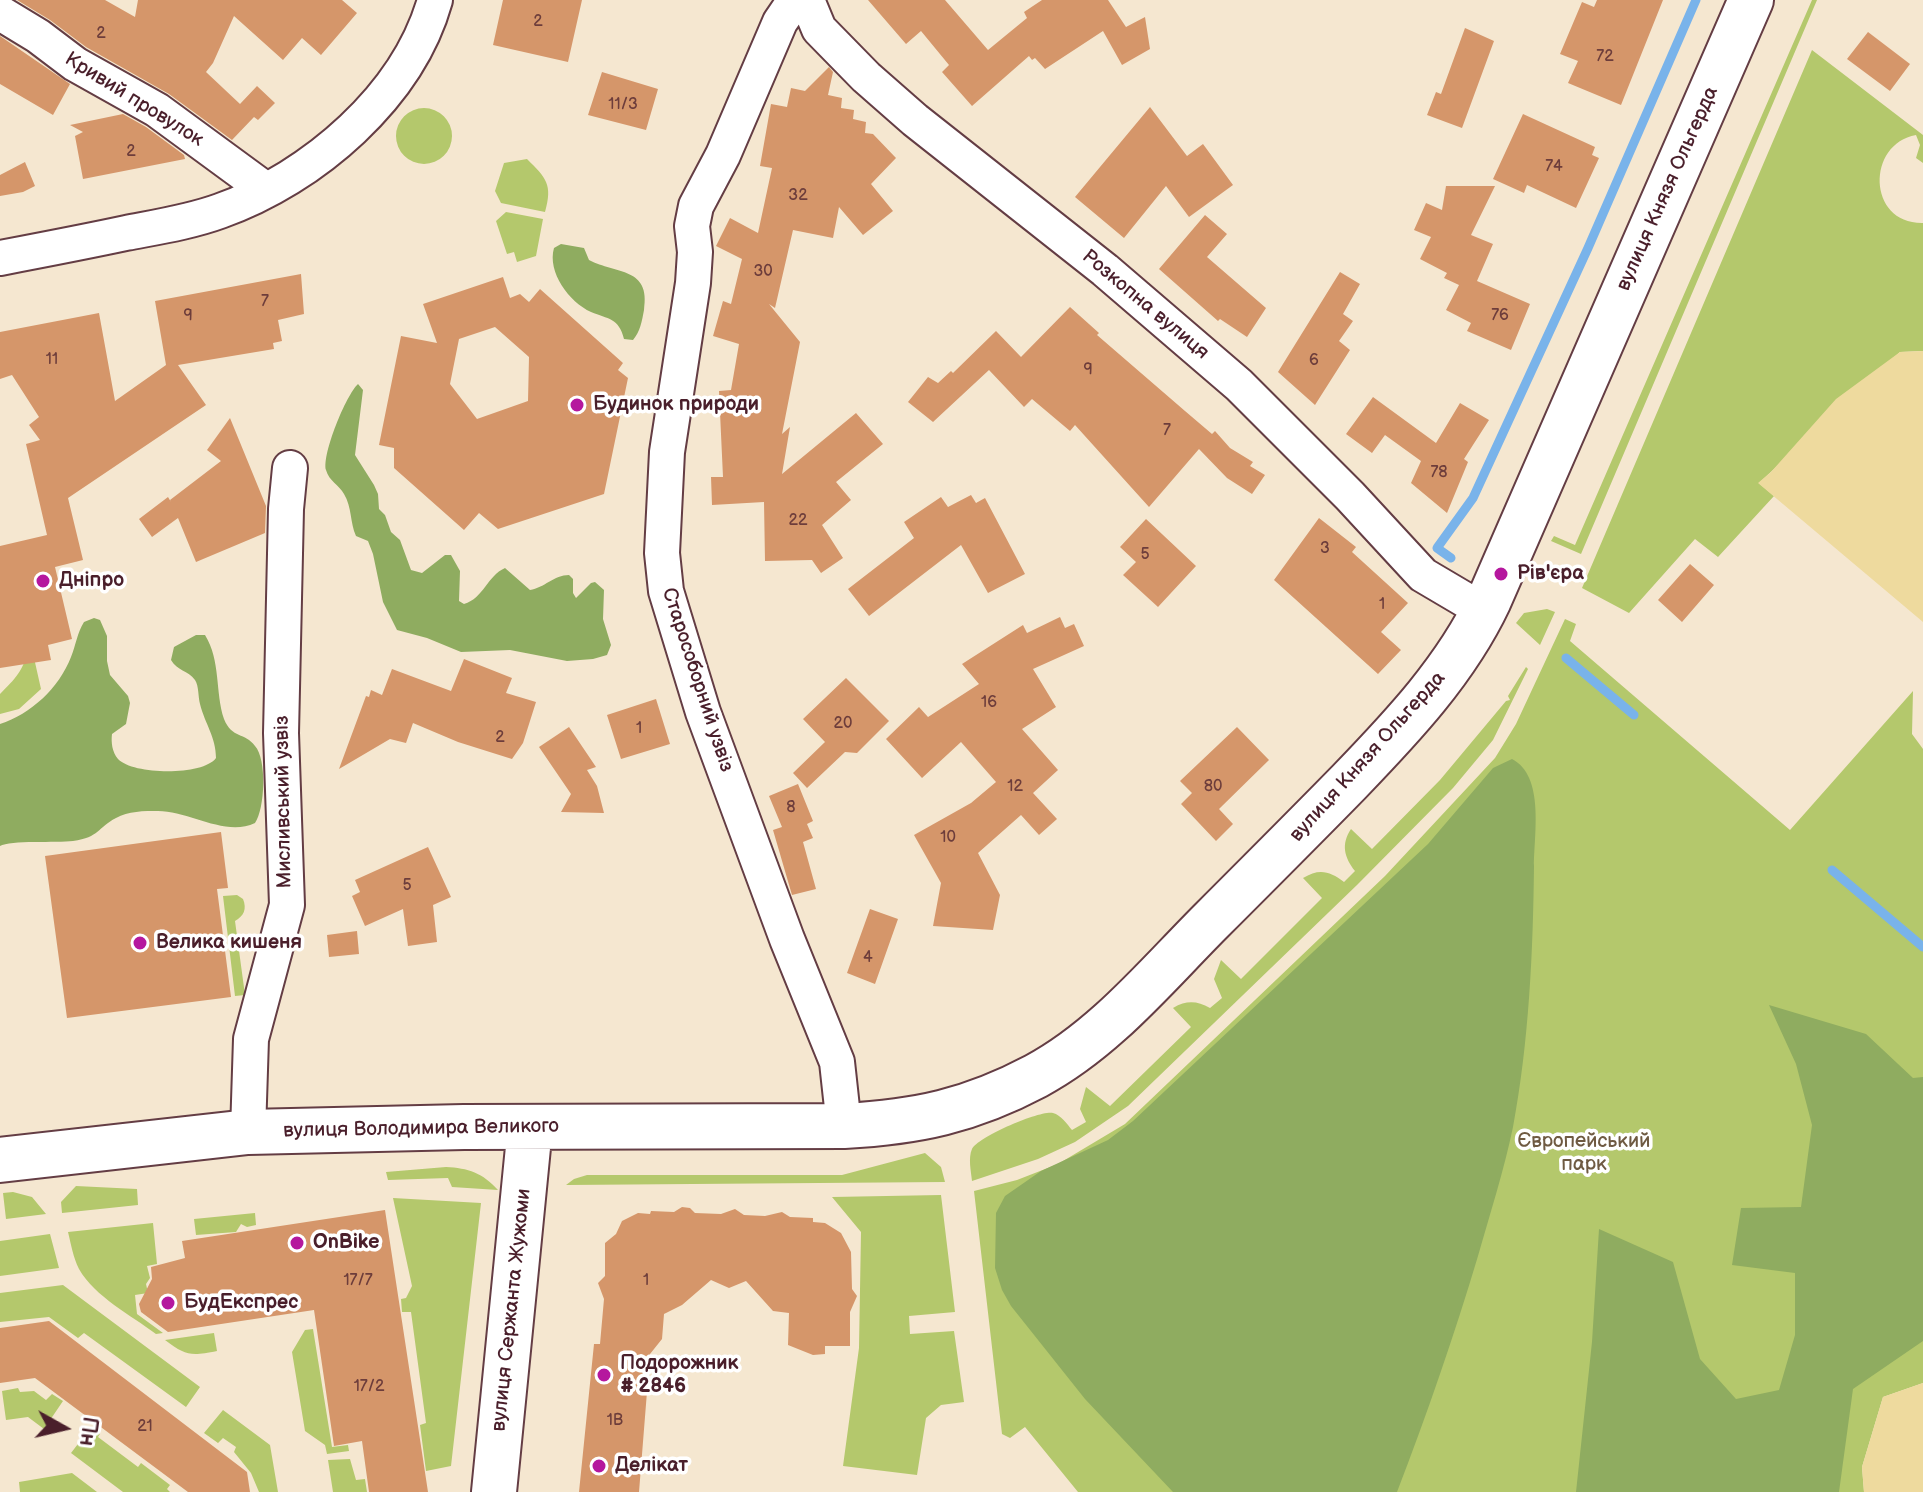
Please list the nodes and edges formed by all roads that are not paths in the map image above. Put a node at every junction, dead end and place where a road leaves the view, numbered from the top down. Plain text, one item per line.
1 (435, 0) edge
2 (795, 0) edge
3 (807, 0) edge
4 (1751, 0) edge
5 (0, 13) edge
6 (266, 190) junction
7 (0, 258) edge
8 (290, 468) dead end
9 (1484, 611) junction
10 (844, 1126) junction
11 (530, 1127) junction
12 (248, 1132) junction
13 (0, 1160) edge
14 (494, 1492) edge

1 - 6 street
2 - 10 street, Старособорний узвіз
3 - 9 street, Розкопна вулиця
4 - 9 main road, вулиця Князя Ольгерда
5 - 6 street, Кривий провулок
6 - 7 street
8 - 12 street, Мисливський узвіз
9 - 10 main road, вулиця Князя Ольгерда
10 - 11 main road, вулиця Володимира Великого
11 - 12 main road, вулиця Володимира Великого
11 - 14 main road, вулиця Сержанта Жужоми
12 - 13 main road, вулиця Володимира Великого

